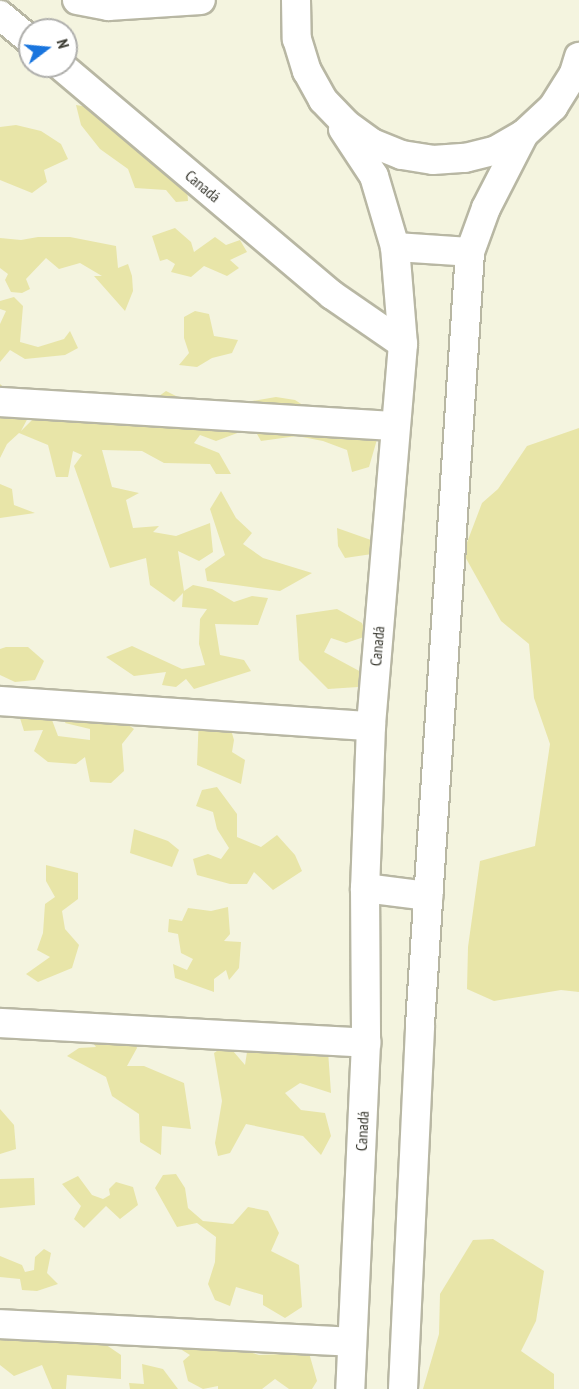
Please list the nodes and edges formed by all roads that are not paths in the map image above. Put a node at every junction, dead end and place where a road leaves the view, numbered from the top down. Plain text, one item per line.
1 (78, 0) edge
2 (201, 0) edge
3 (296, 0) edge
4 (0, 15) edge
5 (18, 30) edge
6 (579, 57) edge
7 (74, 78) edge
8 (323, 100) junction
9 (524, 134) junction
10 (395, 247) junction
11 (470, 252) junction
12 (403, 344) junction
13 (0, 402) edge
14 (395, 426) junction
15 (0, 700) edge
16 (371, 726) junction
17 (365, 888) junction
18 (428, 896) junction
19 (0, 1023) edge
20 (366, 1043) junction
21 (0, 1324) edge
22 (352, 1342) junction
23 (350, 1389) edge
24 (403, 1389) edge

1 - 2 street
3 - 8 street
4 - 5 street
6 - 9 street
7 - 12 street, Canadá
8 - 9 street
8 - 10 street
9 - 11 street
10 - 11 street
10 - 12 street
11 - 18 street
12 - 14 street, Canadá
13 - 14 street
14 - 16 street, Canadá
15 - 16 street
16 - 17 street, Canadá
17 - 18 street
17 - 20 street, Canadá
18 - 24 street
19 - 20 street
20 - 22 street, Canadá
21 - 22 street
22 - 23 street, Canadá

